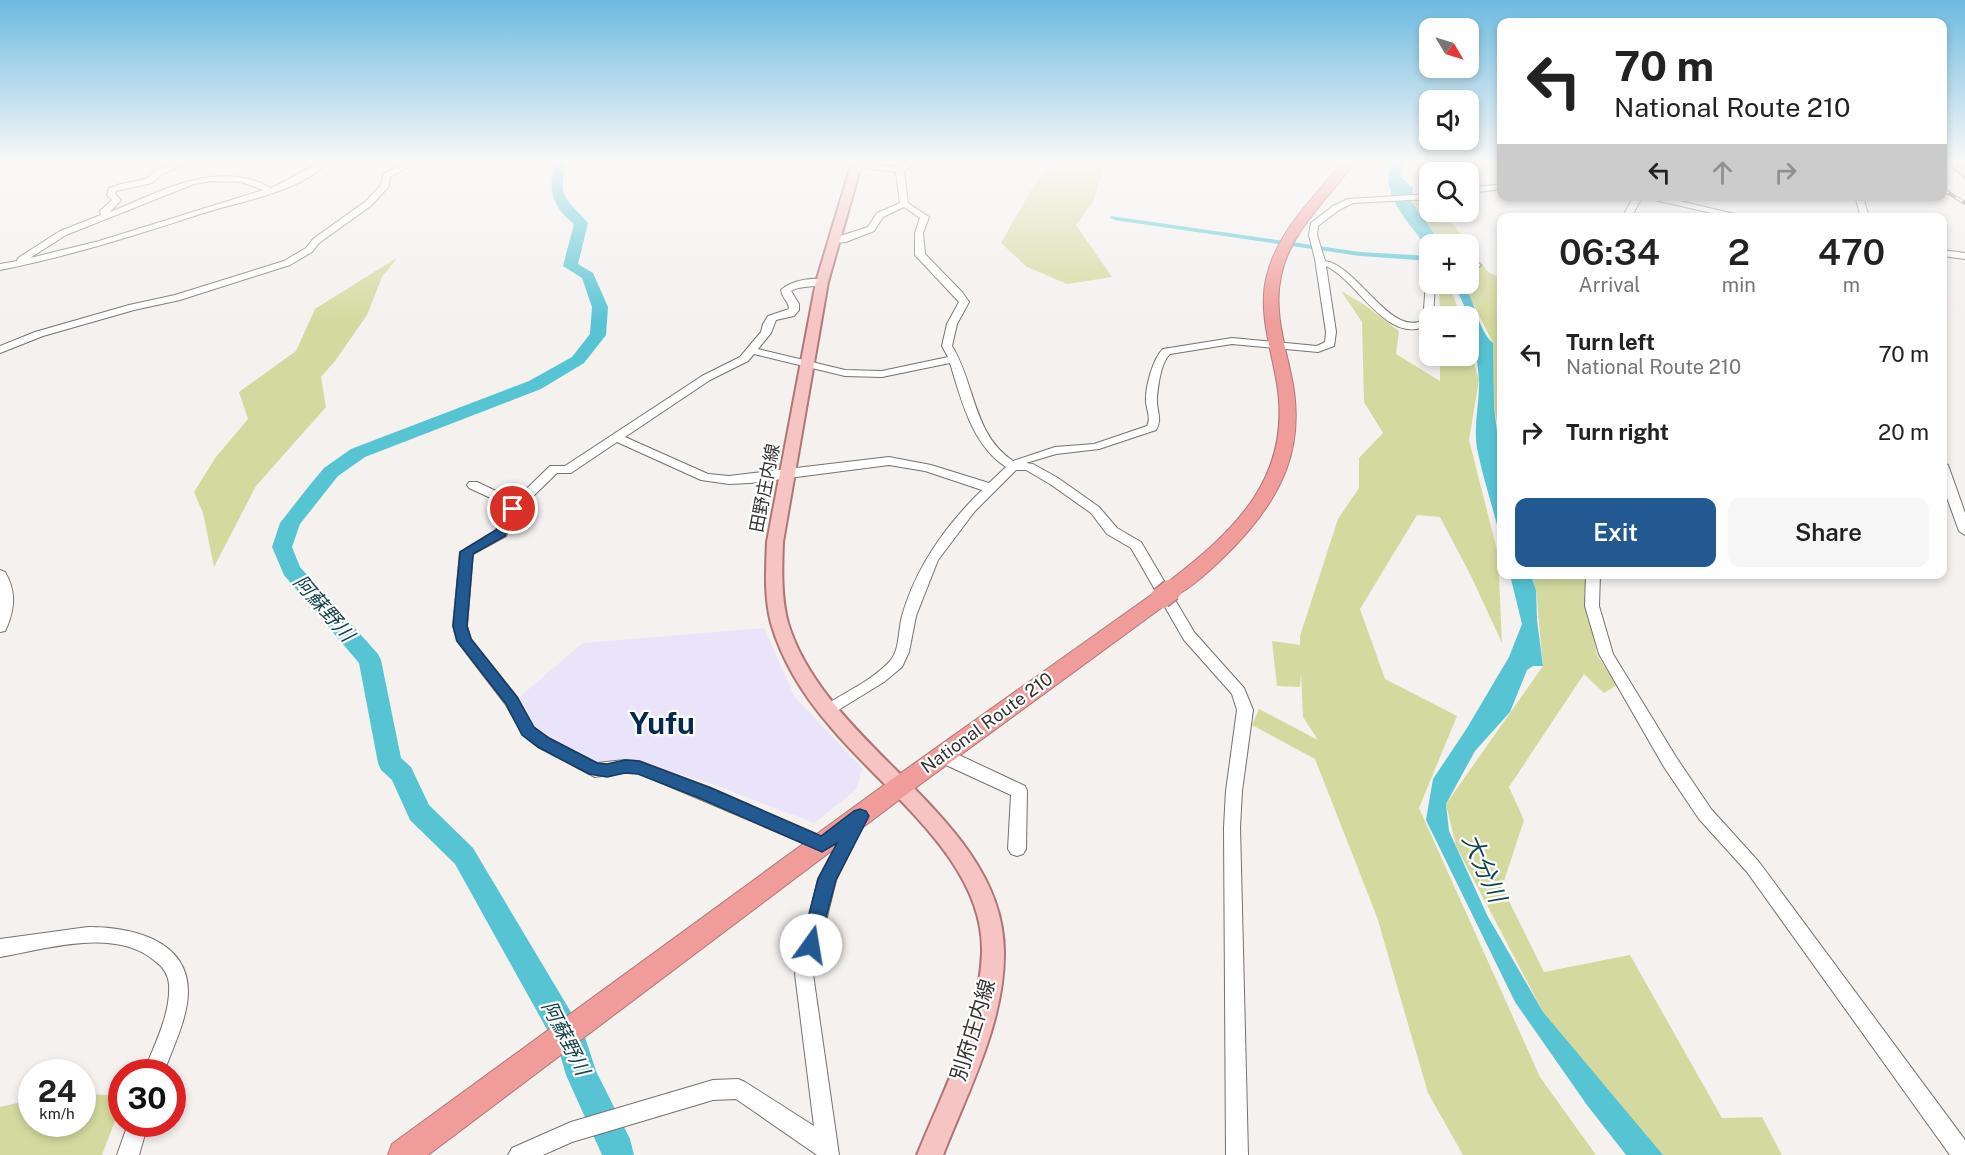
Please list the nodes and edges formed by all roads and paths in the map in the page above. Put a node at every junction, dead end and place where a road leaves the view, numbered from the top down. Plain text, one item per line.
1 (100, 216) edge
2 (105, 216) edge
3 (189, 216) edge
4 (351, 216) edge
5 (840, 216) edge
6 (879, 216) edge
7 (925, 216) edge
8 (1308, 216) edge
9 (1326, 216) edge
10 (95, 220) junction
11 (833, 240) junction
12 (1947, 254) edge
13 (1965, 256) edge
14 (1321, 263) junction
15 (15, 265) junction
16 (0, 267) edge
17 (822, 282) junction
18 (1430, 294) edge
19 (1278, 345) junction
20 (0, 350) edge
21 (753, 351) junction
22 (953, 359) junction
23 (807, 364) junction
24 (616, 437) junction
25 (1013, 466) junction
26 (788, 474) junction
27 (1947, 479) edge
28 (473, 485) dead end
29 (990, 488) junction
30 (516, 505) junction
31 (1965, 531) edge
32 (0, 575) edge
33 (1593, 579) edge
34 (0, 627) edge
35 (827, 711) junction
36 (944, 754) junction
37 (899, 787) junction
38 (860, 816) junction
39 (822, 844) junction
40 (1017, 849) dead end
41 (0, 948) edge
42 (158, 1059) edge
43 (134, 1137) edge
44 (828, 1151) edge
45 (128, 1155) edge
46 (403, 1155) edge
47 (519, 1155) edge
48 (930, 1155) edge
49 (1237, 1155) edge
50 (1963, 1155) edge

1 - 10 street
2 - 10 street
3 - 15 street
4 - 20 street
5 - 11 main road, 田野庄内線
6 - 11 street
7 - 22 street
8 - 19 highway, National Route 210
9 - 14 street
10 - 15 street
11 - 17 main road, 田野庄内線
12 - 13 street
14 - 18 street
14 - 19 street
15 - 16 street
17 - 21 street
17 - 23 main road, 田野庄内線
19 - 25 street
19 - 36 highway, National Route 210
21 - 23 street
21 - 24 street
22 - 23 street
22 - 25 street
23 - 26 main road, 田野庄内線
24 - 26 street
24 - 30 street
25 - 29 street
25 - 49 street
26 - 29 street
26 - 35 main road, 田野庄内線
27 - 31 street
28 - 30 street
29 - 35 street
30 - 39 street
32 - 34 street
33 - 50 street
35 - 37 main road, 田野庄内線
36 - 37 highway, National Route 210
36 - 40 street
37 - 38 highway, National Route 210
37 - 48 main road, 別府庄内線
38 - 39 highway, National Route 210
38 - 44 street
39 - 46 highway, National Route 210
41 - 42 street
43 - 45 street
44 - 47 street

